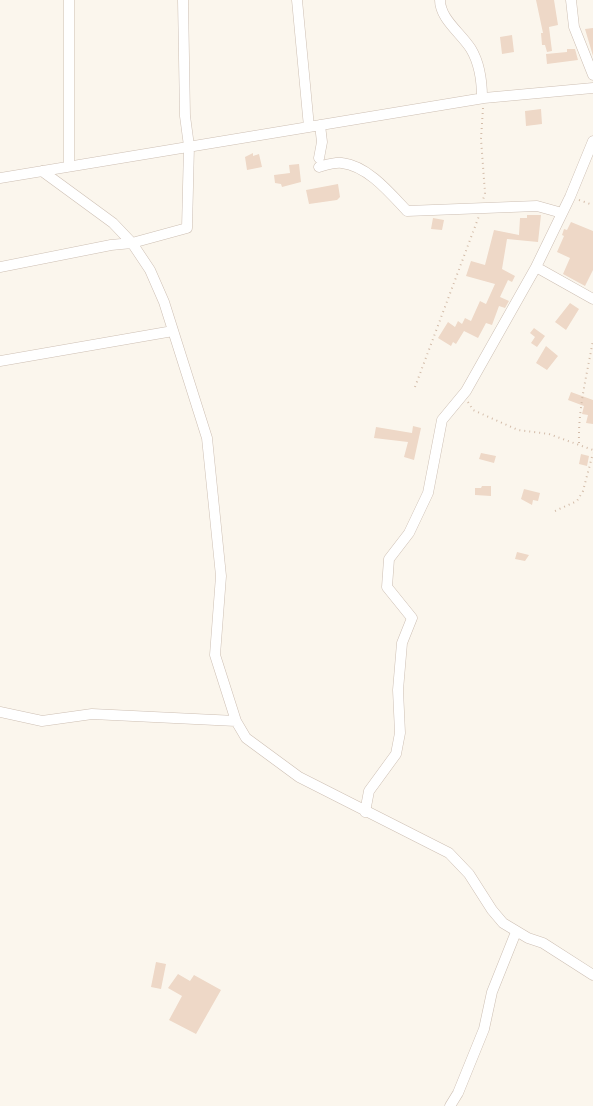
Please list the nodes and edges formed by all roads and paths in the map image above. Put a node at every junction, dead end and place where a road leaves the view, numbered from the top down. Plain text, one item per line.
1 (69, 0) edge
2 (183, 0) edge
3 (297, 0) edge
4 (440, 0) edge
5 (571, 0) edge
6 (593, 75) edge
7 (593, 88) edge
8 (483, 98) junction
9 (320, 125) junction
10 (309, 127) junction
11 (593, 141) edge
12 (188, 146) junction
13 (69, 165) junction
14 (42, 171) junction
15 (0, 178) edge
16 (570, 197) junction
17 (593, 205) edge
18 (481, 207) junction
19 (562, 213) junction
20 (132, 243) junction
21 (0, 267) edge
22 (536, 267) junction
23 (593, 299) edge
24 (173, 331) junction
25 (593, 340) edge
26 (0, 361) edge
27 (415, 387) dead end
28 (466, 391) junction
29 (579, 443) junction
30 (593, 451) edge
31 (555, 511) dead end
32 (0, 712) edge
33 (236, 721) junction
34 (366, 812) junction
35 (516, 932) junction
36 (593, 975) edge
37 (450, 1106) edge

1 - 13 street
2 - 12 street
3 - 10 street
4 - 8 street
5 - 6 street
7 - 8 street
8 - 9 street
8 - 18 path
9 - 10 street
9 - 18 street
10 - 12 street
11 - 16 street
12 - 13 street
12 - 20 street
13 - 14 street
14 - 15 street
14 - 20 street
16 - 17 path
16 - 19 street
18 - 19 street
18 - 27 path
19 - 22 street
20 - 21 street
20 - 24 street
22 - 23 street
22 - 28 street
24 - 26 street
24 - 33 street
25 - 29 path
28 - 29 path
28 - 34 street
29 - 30 path
30 - 31 path
32 - 33 street
33 - 34 street
34 - 35 street
35 - 36 street
35 - 37 street

